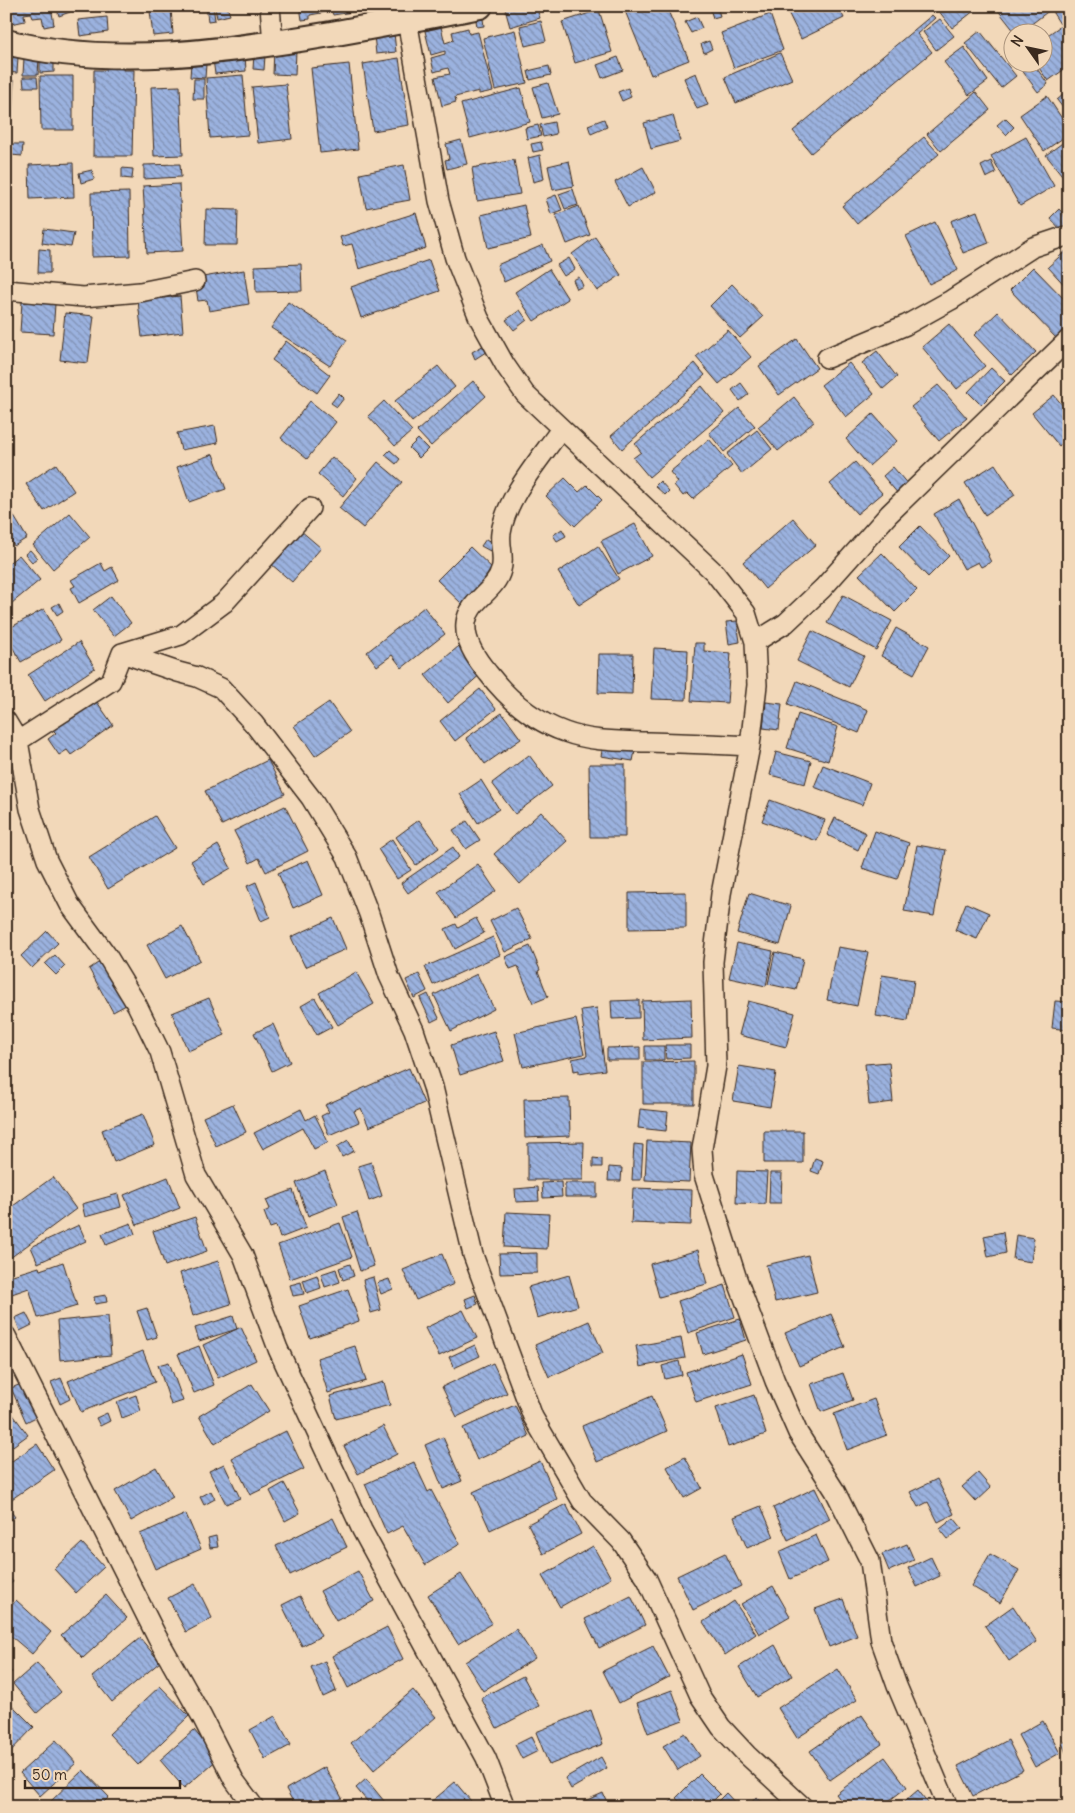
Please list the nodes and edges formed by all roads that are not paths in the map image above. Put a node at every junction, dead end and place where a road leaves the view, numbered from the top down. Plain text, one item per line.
1 (270, 6) edge
2 (480, 6) edge
3 (407, 20) junction
4 (6, 42) edge
5 (274, 44) junction
6 (1069, 235) edge
7 (195, 281) dead end
8 (6, 290) edge
9 (1069, 339) edge
10 (827, 358) dead end
11 (562, 429) junction
12 (310, 508) dead end
13 (755, 642) junction
14 (122, 653) junction
15 (6, 720) edge
16 (18, 740) junction
17 (750, 746) junction
18 (6, 1336) edge
19 (254, 1807) edge
20 (505, 1807) edge
21 (803, 1807) edge
22 (948, 1807) edge

1 - 5 street
2 - 3 street
3 - 5 street
3 - 11 street
4 - 5 street
6 - 10 street
7 - 8 street
9 - 13 street
11 - 13 street
11 - 17 street
12 - 14 street
13 - 17 street
14 - 16 street
14 - 21 street
15 - 16 street
16 - 20 street
17 - 22 street
18 - 19 street

